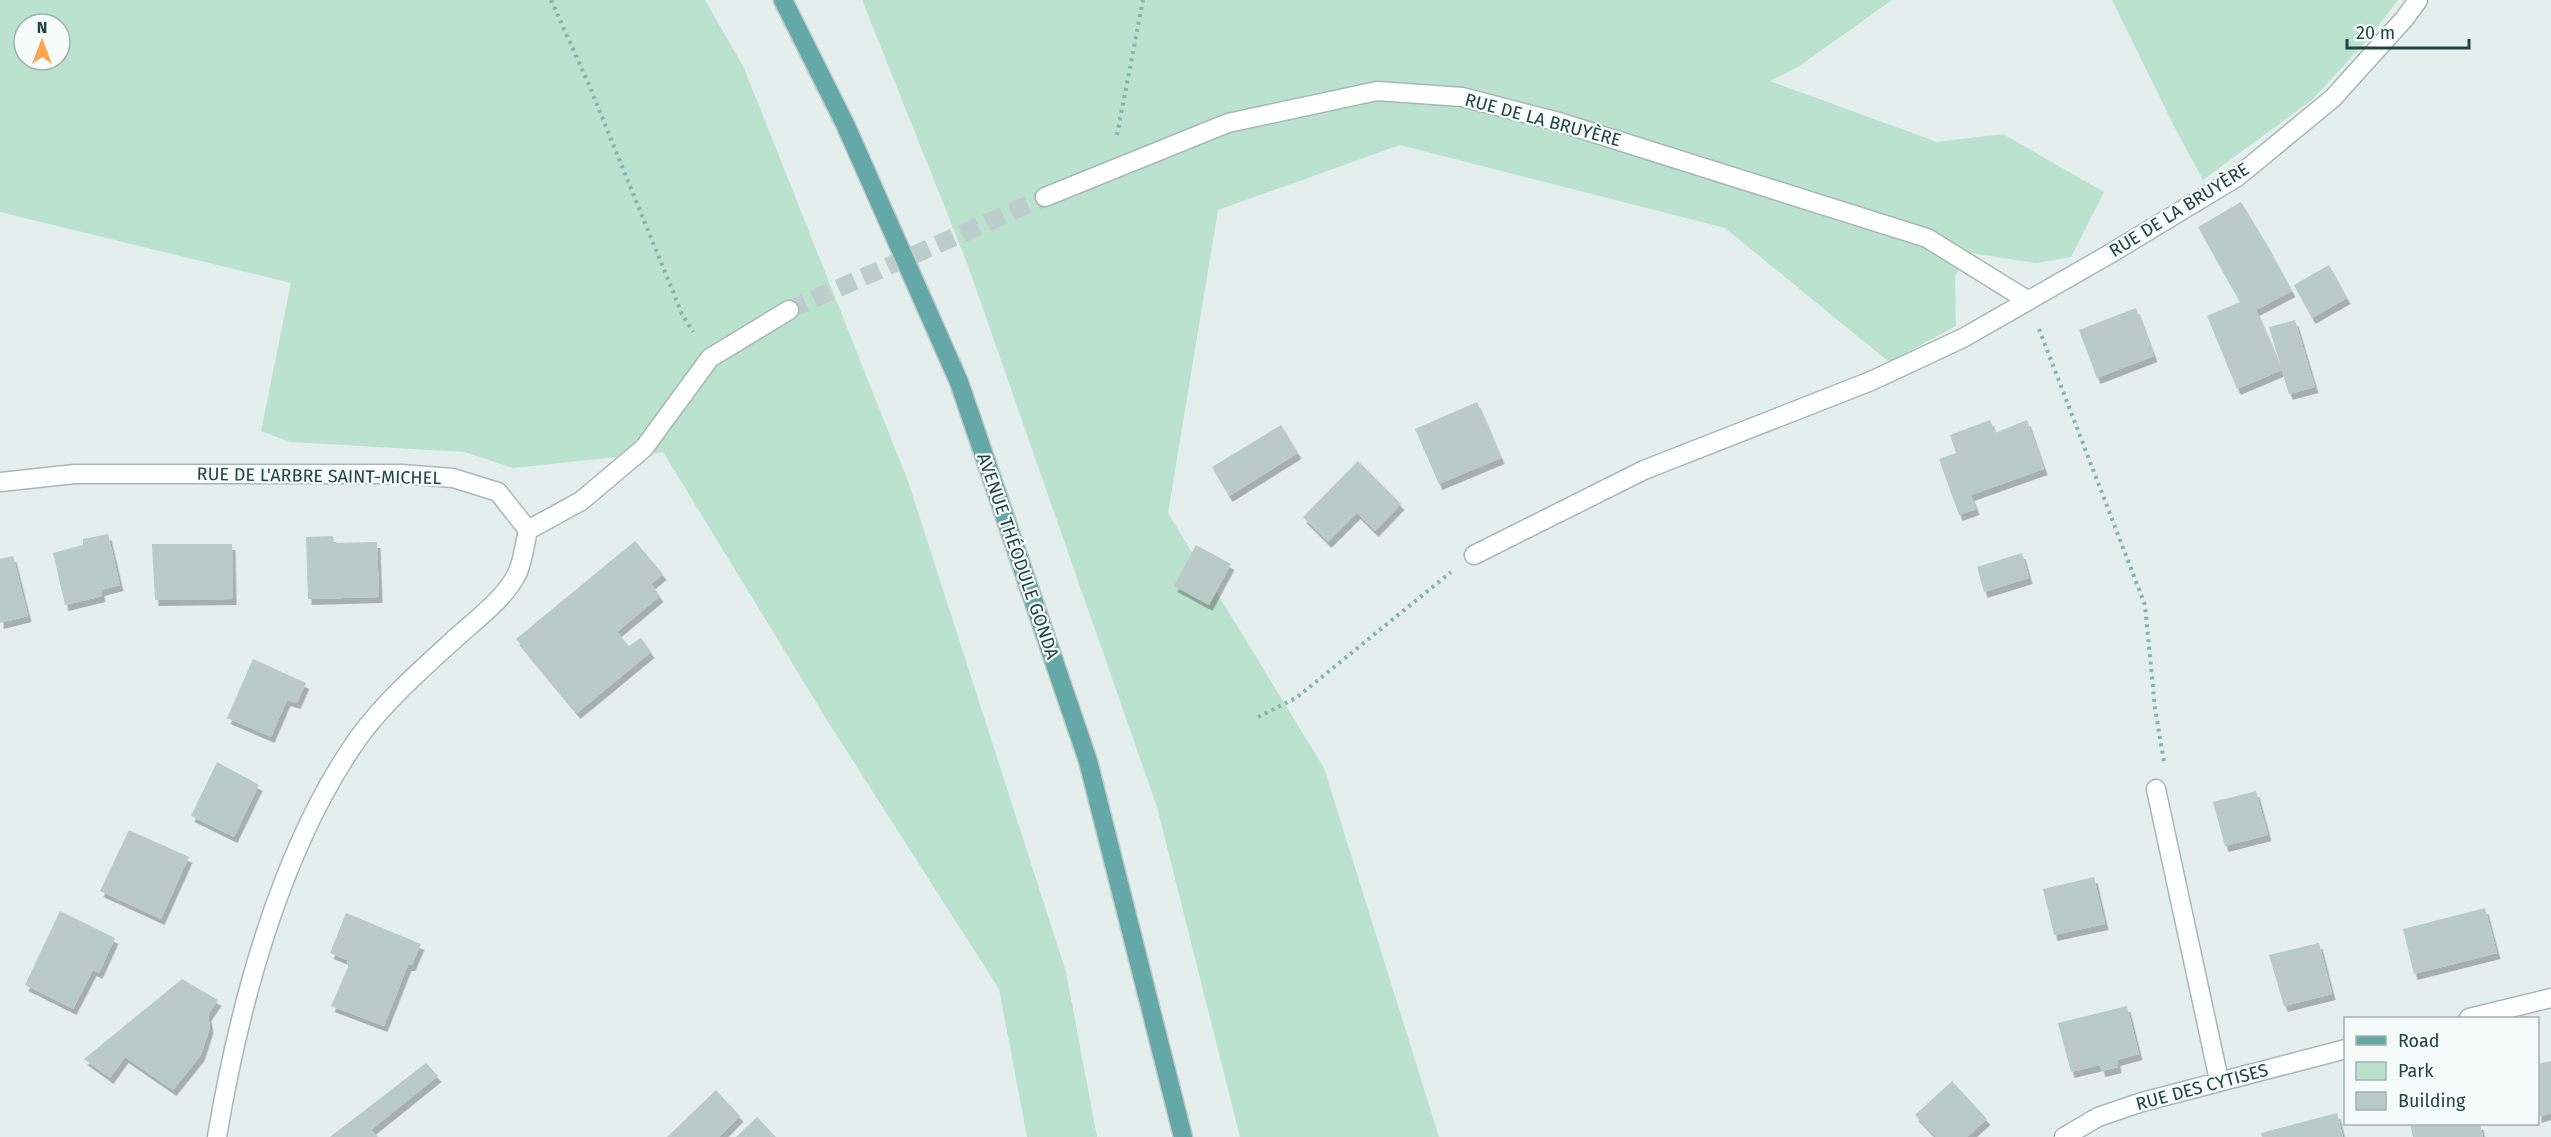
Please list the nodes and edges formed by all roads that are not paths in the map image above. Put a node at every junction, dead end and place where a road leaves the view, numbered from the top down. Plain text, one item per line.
1 (783, 0) edge
2 (2418, 0) edge
3 (1045, 197) tunnel mouth
4 (2027, 300) junction
5 (789, 310) tunnel mouth
6 (0, 482) edge
7 (528, 530) junction
8 (1474, 555) road end
9 (2156, 789) road end
10 (2551, 998) edge
11 (2473, 1017) edge
12 (2344, 1049) edge
13 (2219, 1080) junction
14 (217, 1137) edge
15 (1183, 1137) edge
16 (2064, 1137) edge

1 - 15 main road, AVENUE THÉODULE GONDA
2 - 4 street, RUE DE LA BRUYÈRE
3 - 4 street, RUE DE LA BRUYÈRE
4 - 8 street, RUE DE LA BRUYÈRE
5 - 7 street
6 - 7 street, RUE DE L'ARBRE SAINT-MICHEL
7 - 14 street
9 - 13 street
10 - 11 street
12 - 13 street, RUE DES CYTISES
13 - 16 street, RUE DES CYTISES

